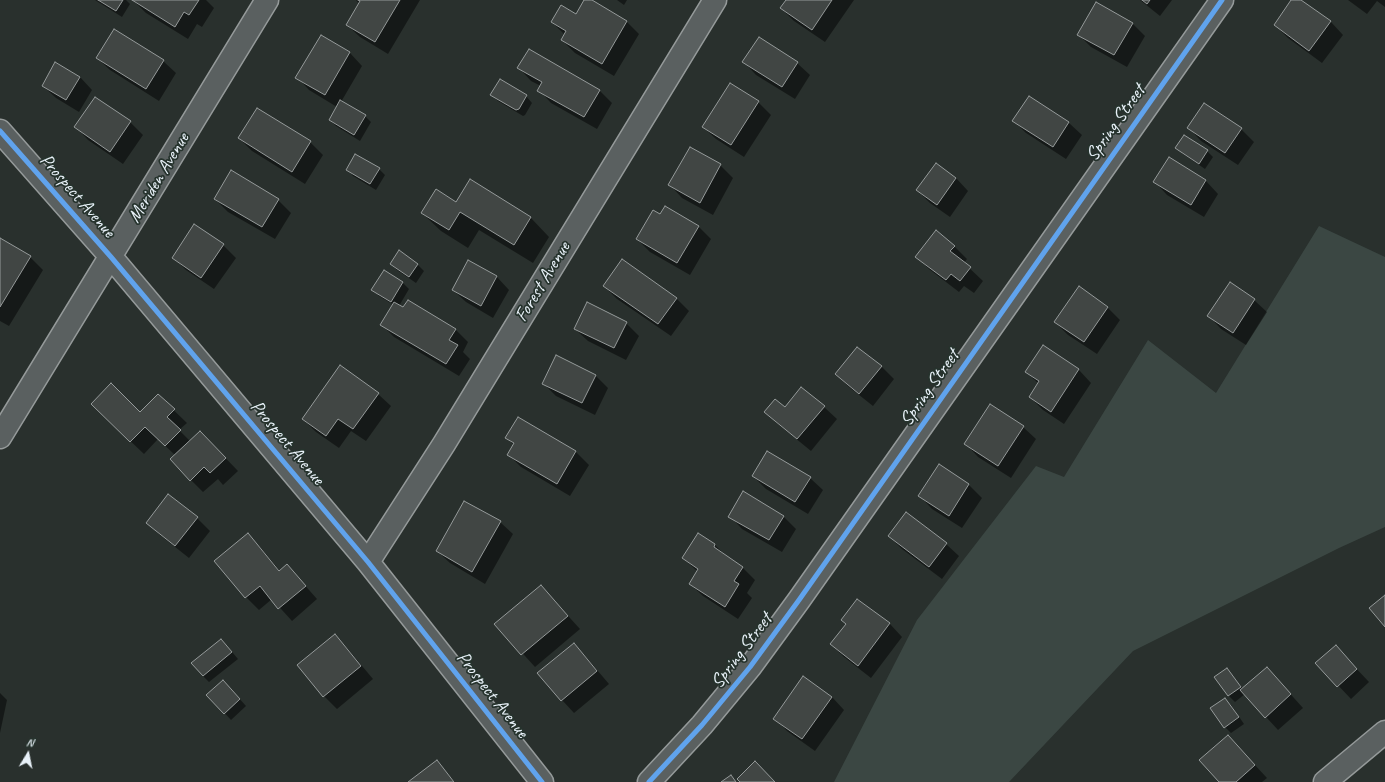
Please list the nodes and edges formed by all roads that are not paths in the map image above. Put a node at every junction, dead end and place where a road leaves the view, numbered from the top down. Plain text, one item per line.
1 (267, 0) edge
2 (715, 0) edge
3 (1222, 0) edge
4 (0, 131) edge
5 (111, 257) junction
6 (0, 437) edge
7 (368, 562) junction
8 (1385, 732) edge
9 (542, 782) edge
10 (649, 782) edge
11 (1325, 782) edge

1 - 5 street, Meriden Avenue
2 - 7 street, Forest Avenue
3 - 10 street, Spring Street
4 - 5 street, Prospect Avenue
5 - 6 street, Meriden Avenue
5 - 7 street, Prospect Avenue
7 - 9 street, Prospect Avenue
8 - 11 street

